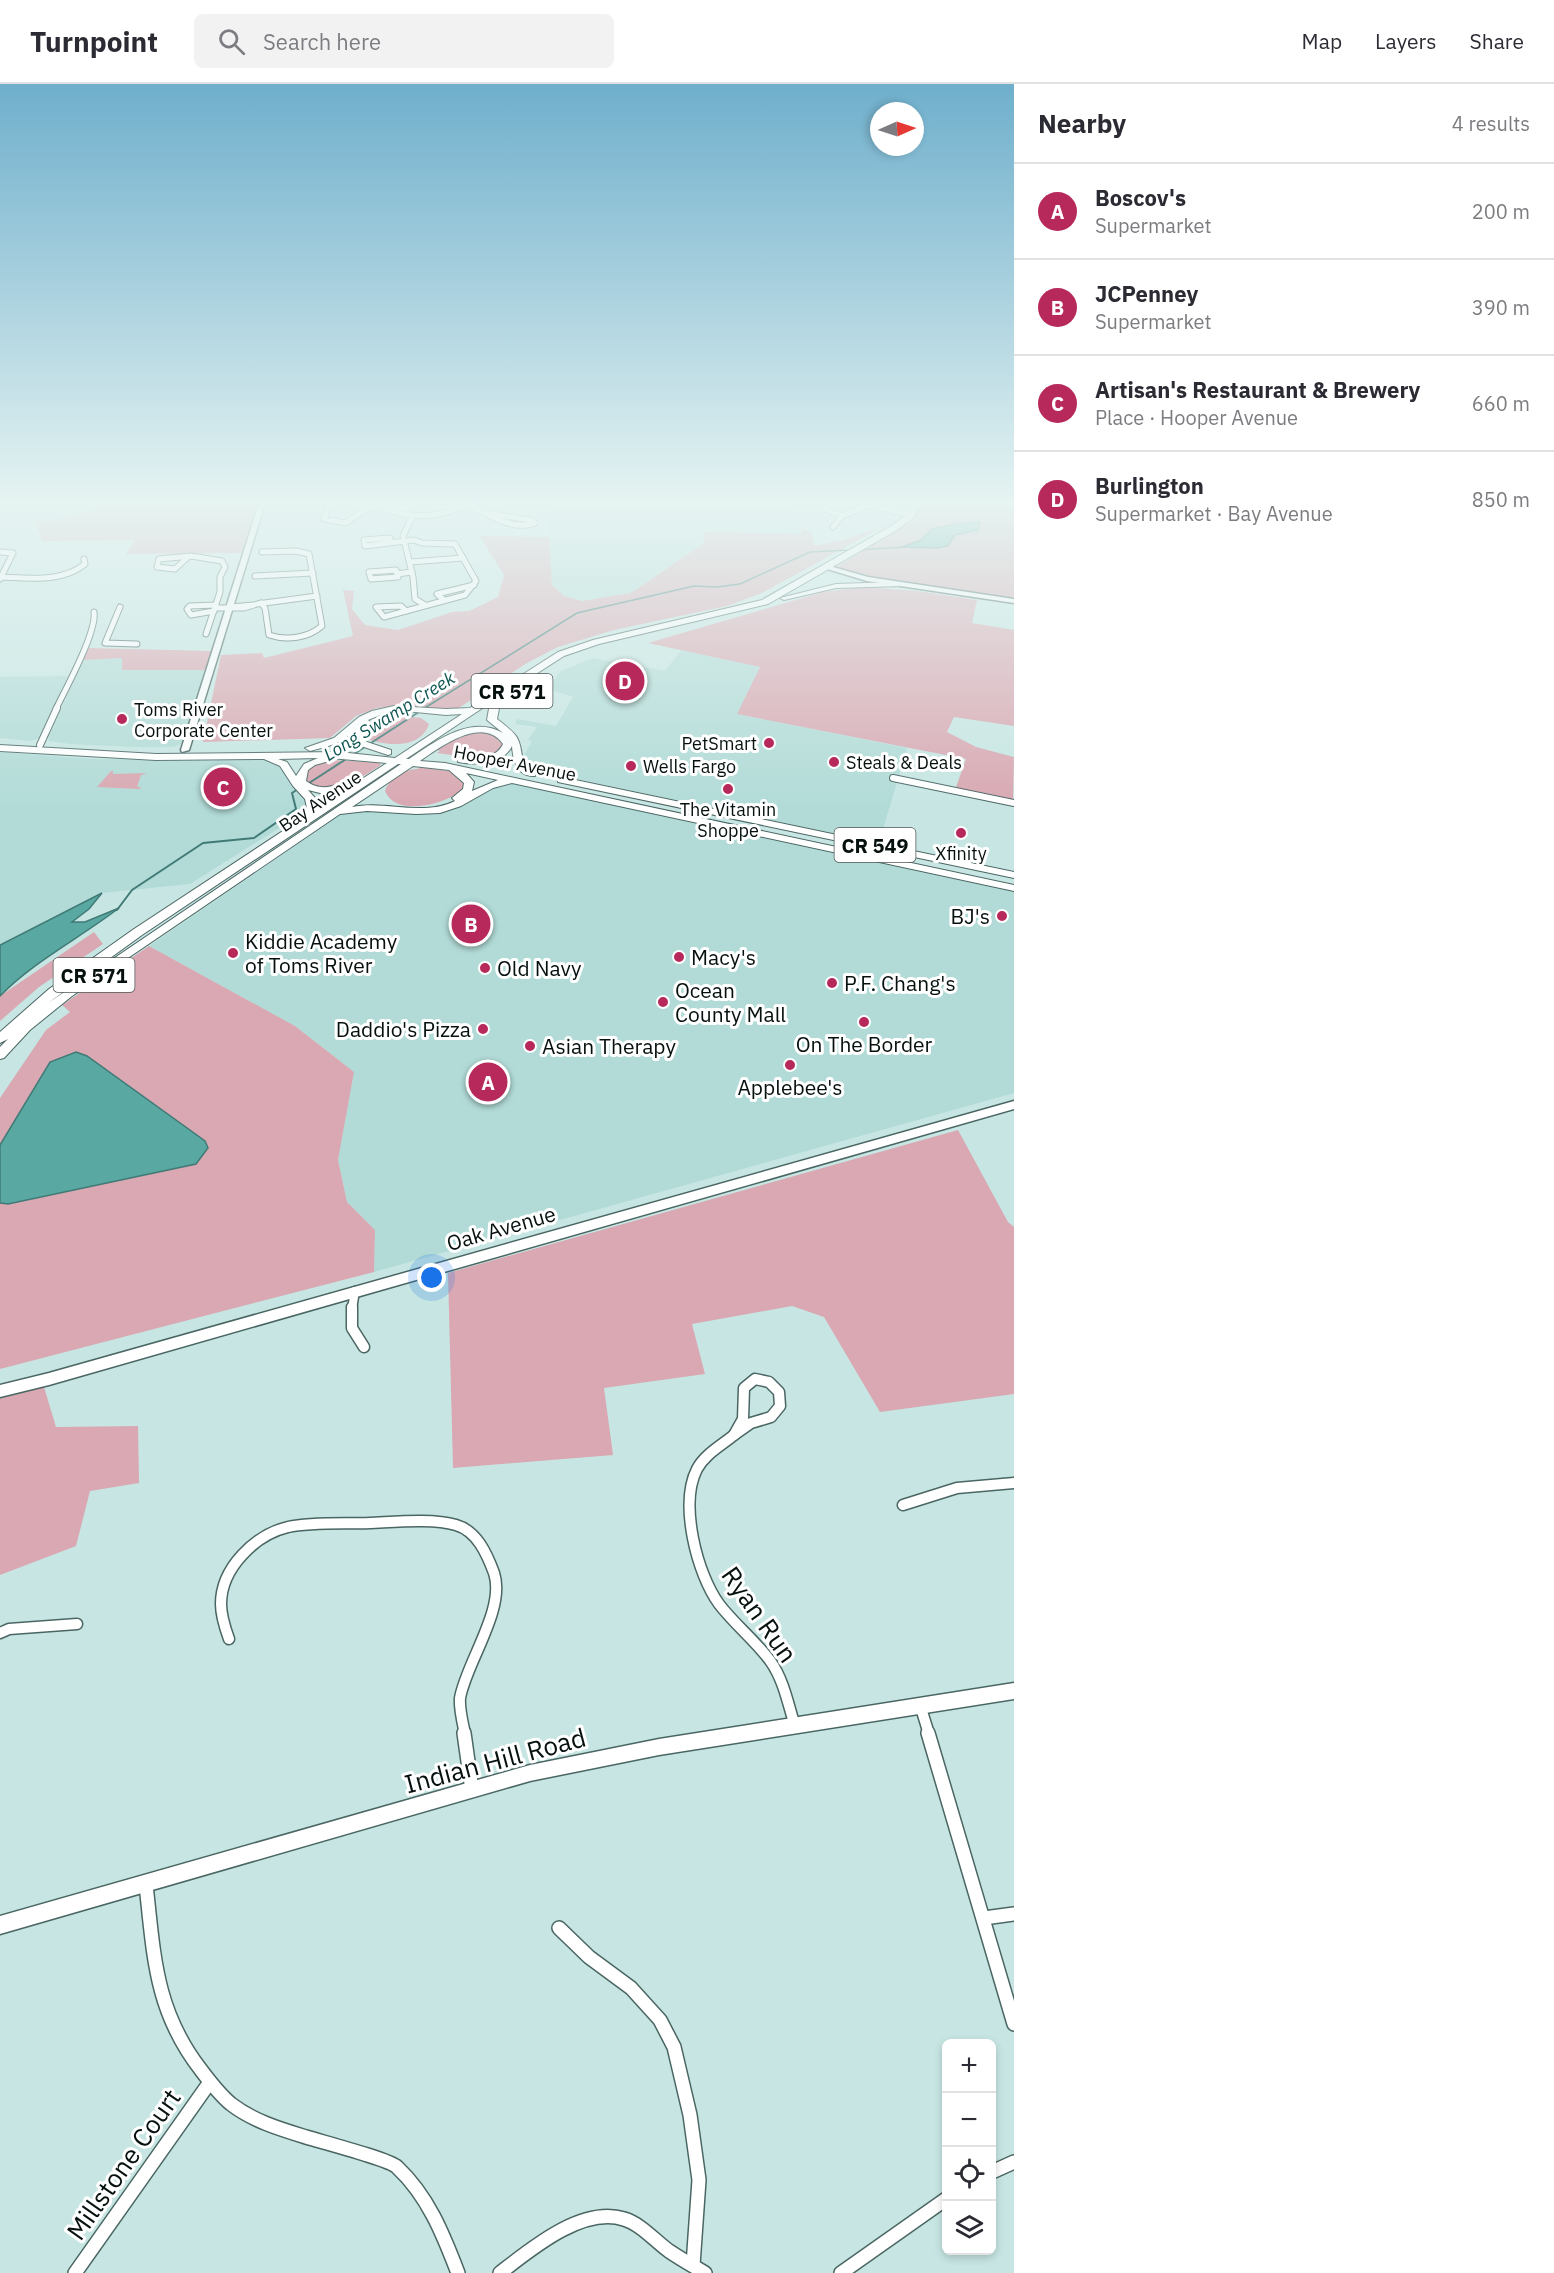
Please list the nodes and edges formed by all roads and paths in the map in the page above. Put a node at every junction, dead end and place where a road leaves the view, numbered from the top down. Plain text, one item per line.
1 (217, 602) edge
2 (231, 602) edge
3 (268, 602) edge
4 (318, 602) edge
5 (421, 602) edge
6 (436, 602) edge
7 (765, 602) edge
8 (261, 603) junction
9 (425, 605) junction
10 (120, 607) dead end
11 (230, 607) junction
12 (215, 608) junction
13 (406, 611) junction
14 (94, 612) dead end
15 (685, 623) junction
16 (206, 634) dead end
17 (90, 636) junction
18 (108, 636) junction
19 (137, 644) dead end
20 (495, 703) junction
21 (475, 708) junction
22 (419, 712) junction
23 (447, 738) junction
24 (427, 740) junction
25 (0, 742) edge
26 (40, 746) junction
27 (0, 748) edge
28 (310, 748) junction
29 (363, 749) junction
30 (185, 750) junction
31 (341, 755) junction
32 (422, 755) junction
33 (242, 756) junction
34 (408, 758) junction
35 (395, 760) junction
36 (461, 760) junction
37 (445, 766) junction
38 (390, 776) junction
39 (532, 778) junction
40 (893, 778) dead end
41 (366, 780) junction
42 (303, 787) junction
43 (558, 789) junction
44 (648, 798) junction
45 (1014, 803) edge
46 (333, 815) junction
47 (735, 817) junction
48 (302, 823) junction
49 (752, 832) junction
50 (779, 837) junction
51 (1014, 875) edge
52 (236, 879) junction
53 (1014, 881) edge
54 (1014, 888) edge
55 (209, 889) junction
56 (0, 1039) edge
57 (0, 1055) edge
58 (1014, 1105) edge
59 (355, 1291) junction
60 (364, 1347) dead end
61 (0, 1391) edge
62 (734, 1435) junction
63 (1014, 1483) edge
64 (903, 1504) dead end
65 (77, 1624) dead end
66 (0, 1633) edge
67 (229, 1639) dead end
68 (1014, 1691) edge
69 (920, 1705) junction
70 (795, 1726) junction
71 (472, 1790) junction
72 (146, 1885) junction
73 (1014, 1914) edge
74 (984, 1918) junction
75 (0, 1925) edge
76 (559, 1928) dead end
77 (1014, 2024) edge
78 (210, 2082) junction
79 (1014, 2162) edge
80 (996, 2170) edge
81 (943, 2201) edge
82 (699, 2269) edge
83 (75, 2273) edge
84 (458, 2273) edge
85 (500, 2273) edge
86 (841, 2273) edge

1 - 12 street
2 - 11 street
3 - 8 street
4 - 8 street
5 - 9 street
6 - 9 street
7 - 15 main road, Bay Avenue / CR 571
8 - 11 street
9 - 13 street
10 - 18 street
11 - 12 street
11 - 30 street
12 - 16 street
13 - 13 street
14 - 17 street
15 - 20 main road, Bay Avenue / CR 571
15 - 21 main road, Bay Avenue / CR 571
17 - 18 street
17 - 26 street
18 - 19 street
20 - 23 main road, Bay Avenue / CR 571
20 - 39 main road
21 - 22 main road
21 - 24 main road, Bay Avenue / CR 571
22 - 24 main road
22 - 28 main road
22 - 29 main road
23 - 32 main road, Bay Avenue / CR 571
23 - 36 main road
24 - 34 main road, Bay Avenue / CR 571
25 - 26 main road, Hooper Avenue / CR 549
26 - 30 main road, Hooper Avenue / CR 549
27 - 33 main road, Hooper Avenue / CR 549
28 - 29 main road, Hooper Avenue / CR 549
28 - 30 main road, Hooper Avenue / CR 549
29 - 31 main road, Hooper Avenue / CR 549
29 - 34 main road, Hooper Avenue / CR 549
29 - 35 main road, Hooper Avenue / CR 549
31 - 33 main road, Hooper Avenue / CR 549
31 - 42 main road
32 - 34 main road, Bay Avenue / CR 571
32 - 36 main road, Hooper Avenue / CR 549
33 - 42 main road
34 - 35 main road, Hooper Avenue / CR 549
34 - 37 main road, Hooper Avenue / CR 549
34 - 38 main road, Bay Avenue / CR 571
35 - 41 main road, Bay Avenue / CR 571
36 - 39 main road, Hooper Avenue / CR 549
37 - 38 main road
37 - 39 main road, Hooper Avenue / CR 549
38 - 46 main road, Bay Avenue / CR 571
39 - 43 main road, Hooper Avenue / CR 549
39 - 44 main road, Hooper Avenue / CR 549
39 - 46 main road
40 - 45 street
41 - 42 main road
41 - 48 main road, Bay Avenue / CR 571
41 - 52 main road
42 - 48 main road
43 - 44 main road
43 - 49 main road, Hooper Avenue / CR 549
44 - 47 main road, Hooper Avenue / CR 549
46 - 52 main road, Bay Avenue / CR 571
47 - 49 main road
47 - 51 main road, Hooper Avenue / CR 549
48 - 55 main road, Bay Avenue / CR 571
49 - 50 main road, Hooper Avenue / CR 549
50 - 53 main road
50 - 54 main road, Hooper Avenue / CR 549
52 - 55 main road, Bay Avenue / CR 571
55 - 56 main road, Bay Avenue / CR 571
55 - 57 main road, Bay Avenue / CR 571
58 - 59 street, Oak Avenue
59 - 60 street
59 - 61 street, Oak Avenue
62 - 62 street, Ryan Run
62 - 70 street, Ryan Run
63 - 64 street
65 - 66 street
67 - 71 street
68 - 69 street, Indian Hill Road
69 - 70 street, Indian Hill Road
69 - 74 street
70 - 71 street, Indian Hill Road
71 - 72 street, Indian Hill Road
72 - 75 street, Indian Hill Road
72 - 78 street
73 - 74 street
74 - 77 street
76 - 82 street
78 - 83 street, Millstone Court
78 - 84 street
79 - 80 street
81 - 86 street
82 - 85 street

